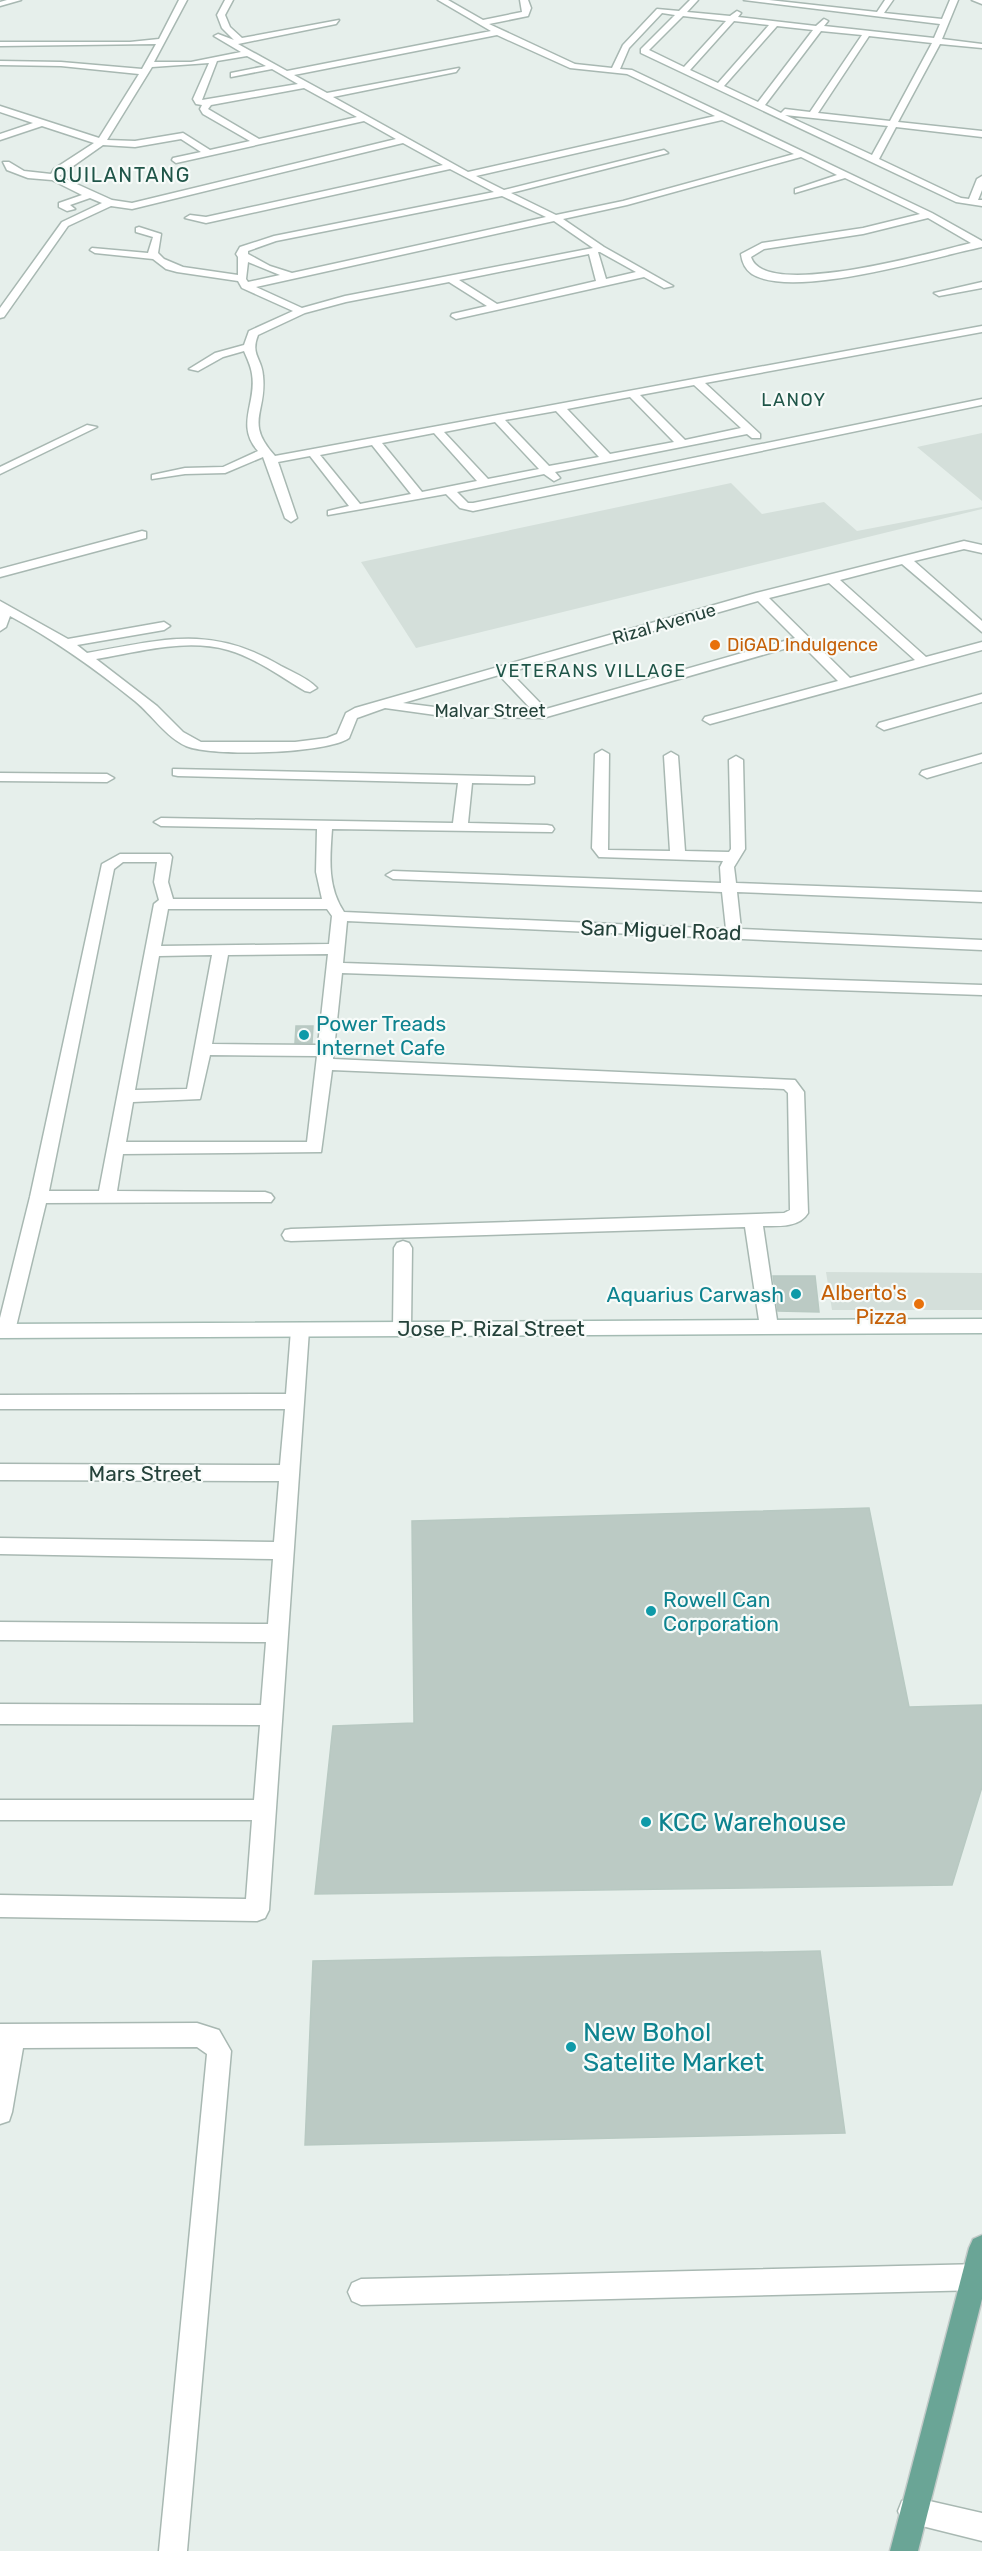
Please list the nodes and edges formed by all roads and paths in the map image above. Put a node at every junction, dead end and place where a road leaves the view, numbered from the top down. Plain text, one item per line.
1 (17, 0) edge
2 (183, 0) edge
3 (229, 0) edge
4 (442, 0) edge
5 (524, 0) edge
6 (694, 0) edge
7 (748, 0) edge
8 (839, 0) edge
9 (890, 0) edge
10 (954, 0) edge
11 (976, 0) edge
12 (982, 2) edge
13 (0, 3) edge
14 (792, 3) edge
15 (831, 10) junction
16 (682, 12) junction
17 (879, 15) junction
18 (733, 18) junction
19 (336, 22) dead end
20 (946, 22) junction
21 (482, 23) junction
22 (775, 23) junction
23 (818, 28) junction
24 (498, 32) junction
25 (867, 33) junction
26 (218, 36) dead end
27 (162, 41) junction
28 (937, 41) junction
29 (236, 42) junction
30 (0, 44) edge
31 (629, 44) junction
32 (982, 46) edge
33 (644, 51) junction
34 (248, 53) junction
35 (214, 60) junction
36 (0, 63) edge
37 (272, 67) junction
38 (147, 69) junction
39 (616, 69) junction
40 (456, 70) dead end
41 (685, 71) junction
42 (286, 74) junction
43 (234, 75) dead end
44 (305, 85) junction
45 (719, 86) junction
46 (325, 96) junction
47 (208, 104) junction
48 (760, 105) junction
49 (0, 110) edge
50 (771, 111) junction
51 (812, 115) junction
52 (722, 117) junction
53 (366, 118) junction
54 (41, 123) junction
55 (894, 124) junction
56 (171, 129) dead end
57 (982, 134) edge
58 (183, 136) junction
59 (0, 137) edge
60 (404, 140) junction
61 (101, 142) junction
62 (256, 142) junction
63 (209, 153) junction
64 (664, 153) dead end
65 (800, 155) junction
66 (176, 160) dead end
67 (874, 160) junction
68 (6, 164) dead end
69 (453, 166) junction
70 (467, 175) junction
71 (845, 175) junction
72 (54, 177) junction
73 (982, 179) edge
74 (798, 191) dead end
75 (501, 193) junction
76 (90, 195) junction
77 (110, 203) junction
78 (977, 203) edge
79 (70, 209) dead end
80 (929, 215) junction
81 (190, 218) dead end
82 (557, 219) junction
83 (139, 230) dead end
84 (981, 244) edge
85 (94, 250) dead end
86 (597, 250) junction
87 (241, 254) junction
88 (154, 256) junction
89 (646, 273) junction
90 (292, 275) junction
91 (450, 278) junction
92 (243, 283) junction
93 (602, 284) junction
94 (982, 285) edge
95 (668, 286) dead end
96 (939, 292) dead end
97 (0, 294) edge
98 (14, 295) junction
99 (495, 307) junction
100 (301, 311) junction
101 (0, 315) edge
102 (456, 316) dead end
103 (982, 329) edge
104 (248, 347) junction
105 (194, 369) dead end
106 (696, 381) junction
107 (632, 392) junction
108 (982, 402) edge
109 (558, 406) junction
110 (497, 418) junction
111 (91, 427) dead end
112 (436, 429) junction
113 (750, 430) junction
114 (374, 440) junction
115 (681, 442) junction
116 (768, 448) junction
117 (312, 452) junction
118 (268, 457) junction
119 (608, 458) junction
120 (547, 470) junction
121 (0, 471) edge
122 (156, 477) dead end
123 (485, 482) junction
124 (448, 489) junction
125 (564, 489) junction
126 (419, 496) junction
127 (357, 508) junction
128 (332, 513) dead end
129 (291, 518) dead end
130 (142, 536) dead end
131 (976, 547) edge
132 (905, 560) junction
133 (0, 573) edge
134 (832, 579) junction
135 (760, 596) junction
136 (3, 607) edge
137 (164, 626) dead end
138 (0, 627) edge
139 (982, 628) edge
140 (804, 639) junction
141 (66, 643) junction
142 (982, 646) edge
143 (84, 657) junction
144 (924, 662) junction
145 (502, 671) junction
146 (848, 682) junction
147 (310, 688) dead end
148 (982, 698) edge
149 (383, 704) junction
150 (543, 714) junction
151 (710, 720) dead end
152 (884, 726) dead end
153 (602, 754) dead end
154 (671, 756) dead end
155 (982, 758) edge
156 (736, 760) dead end
157 (178, 772) dead end
158 (927, 774) dead end
159 (0, 777) edge
160 (107, 778) dead end
161 (465, 779) junction
162 (529, 780) dead end
163 (161, 822) dead end
164 (325, 824) junction
165 (460, 827) junction
166 (547, 829) dead end
167 (678, 857) junction
168 (734, 857) junction
169 (393, 875) dead end
170 (729, 886) junction
171 (982, 897) edge
172 (169, 904) junction
173 (334, 910) junction
174 (734, 933) junction
175 (982, 945) edge
176 (336, 949) junction
177 (220, 950) junction
178 (152, 951) junction
179 (334, 969) junction
180 (982, 990) edge
181 (202, 1049) junction
182 (324, 1057) junction
183 (126, 1096) junction
184 (117, 1148) junction
185 (39, 1197) junction
186 (107, 1197) junction
187 (264, 1198) dead end
188 (753, 1220) junction
189 (291, 1235) dead end
190 (403, 1248) dead end
191 (982, 1326) edge
192 (769, 1327) junction
193 (402, 1329) junction
194 (300, 1330) junction
195 (3, 1331) edge
196 (295, 1401) junction
197 (0, 1402) edge
198 (0, 1472) edge
199 (290, 1473) junction
200 (0, 1546) edge
201 (284, 1551) junction
202 (0, 1631) edge
203 (278, 1633) junction
204 (0, 1714) edge
205 (271, 1715) junction
206 (0, 1810) edge
207 (264, 1810) junction
208 (0, 1906) edge
209 (6, 2036) edge
210 (0, 2112) edge
211 (982, 2248) edge
212 (979, 2277) edge
213 (361, 2292) dead end
214 (912, 2511) junction
215 (982, 2527) edge
216 (173, 2551) edge
217 (904, 2551) edge

1 - 13 street
2 - 27 street
3 - 29 street
4 - 21 street
5 - 21 street
6 - 16 street
7 - 14 street
7 - 18 street
8 - 15 street
9 - 17 street
10 - 20 street
11 - 12 street
14 - 15 street
15 - 17 street
15 - 23 street
16 - 18 street
16 - 31 street
16 - 33 street
17 - 20 street
18 - 22 street
18 - 41 street
19 - 29 street
20 - 28 street
21 - 24 street
22 - 23 street
22 - 45 street
23 - 25 street
23 - 48 street
24 - 39 street
24 - 42 street
25 - 28 street
25 - 51 street
26 - 29 street
27 - 30 street
27 - 38 street
28 - 32 street
28 - 55 street
29 - 34 street
31 - 33 street
31 - 39 street
33 - 41 street
34 - 35 street
34 - 37 street
35 - 38 street
35 - 47 street
36 - 38 street
37 - 42 street
37 - 43 street
38 - 61 street
39 - 52 street
40 - 46 street
41 - 45 street
42 - 44 street
44 - 46 street
44 - 47 street
45 - 48 street
46 - 53 street
47 - 62 street
48 - 50 street
49 - 54 street
50 - 51 street
50 - 67 street
51 - 55 street
52 - 65 street
52 - 70 street
53 - 60 street
53 - 62 street
54 - 59 street
54 - 61 street
55 - 57 street
55 - 67 street
56 - 58 street
58 - 61 street
58 - 63 street
60 - 69 street
60 - 77 street
61 - 72 street
62 - 63 street
63 - 66 street
64 - 75 street
65 - 71 street
65 - 82 street
67 - 78 street
68 - 72 street
69 - 70 street
69 - 81 street
70 - 75 street
71 - 74 street
71 - 80 street
72 - 76 street
73 - 78 street
75 - 82 street
75 - 87 street
76 - 77 street
76 - 79 street
77 - 98 street
80 - 84 street
80 - 84 street
82 - 86 street
82 - 90 street
83 - 88 street
85 - 88 street
86 - 89 street
86 - 91 street
86 - 93 street
87 - 90 street
87 - 92 street
88 - 92 street
89 - 93 street
89 - 95 street
90 - 92 street
91 - 99 street
91 - 100 street
92 - 100 street
93 - 99 street
94 - 96 street
97 - 98 street
98 - 101 street
99 - 102 street
100 - 104 street
103 - 106 street
104 - 105 street
104 - 118 street
106 - 107 street
106 - 113 street
107 - 109 street
107 - 115 street
108 - 116 street
109 - 110 street
109 - 119 street
110 - 112 street
110 - 120 street
111 - 121 street
112 - 114 street
112 - 123 street
113 - 115 street
113 - 116 street
114 - 117 street
114 - 126 street
115 - 119 street
116 - 125 street
117 - 118 street
117 - 127 street
118 - 122 street
118 - 129 street
119 - 120 street
120 - 123 street
120 - 125 street
123 - 124 street
124 - 125 street
124 - 126 street
126 - 127 street
127 - 128 street
130 - 133 street
131 - 132 street, Rizal Avenue
132 - 134 street, Rizal Avenue
132 - 139 street
134 - 135 street, Rizal Avenue
134 - 144 street
135 - 140 street
135 - 145 street, Rizal Avenue
136 - 138 street
136 - 141 street
137 - 141 street
140 - 146 street
140 - 150 street, Malvar Street
141 - 143 street
142 - 144 street
143 - 147 street
143 - 149 street, Rizal Avenue
144 - 146 street
145 - 149 street, Rizal Avenue
145 - 150 street
146 - 151 street
148 - 152 street
149 - 150 street, Malvar Street
153 - 167 street
154 - 167 street
155 - 158 street
156 - 168 street
157 - 161 street
159 - 160 street
161 - 162 street
161 - 165 street
163 - 164 street
164 - 165 street
164 - 173 street
165 - 166 street
167 - 168 street
168 - 170 street
169 - 170 street
170 - 171 street
170 - 174 street
172 - 173 street, San Miguel Road
172 - 178 street
172 - 185 street
173 - 174 street, San Miguel Road
173 - 176 street
174 - 175 street, San Miguel Road
176 - 177 street
176 - 179 street
177 - 178 street
177 - 181 street
178 - 183 street
179 - 180 street
179 - 182 street
181 - 182 street
181 - 183 street
182 - 184 street
182 - 188 street
183 - 184 street
184 - 186 street
185 - 186 street
185 - 195 street
186 - 187 street
188 - 189 street
188 - 192 street
190 - 193 street
191 - 192 street, Jose P. Rizal Street
192 - 193 street, Jose P. Rizal Street
193 - 194 street, Jose P. Rizal Street
194 - 195 street, Jose P. Rizal Street
194 - 196 street
196 - 197 street
196 - 199 street
198 - 199 street, Mars Street
199 - 201 street
200 - 201 street
201 - 203 street
202 - 203 street
203 - 205 street
204 - 205 street
205 - 207 street
206 - 207 street
207 - 208 street
209 - 210 street
209 - 216 street
211 - 212 main road
212 - 213 street
212 - 214 main road
214 - 215 street
214 - 217 main road

